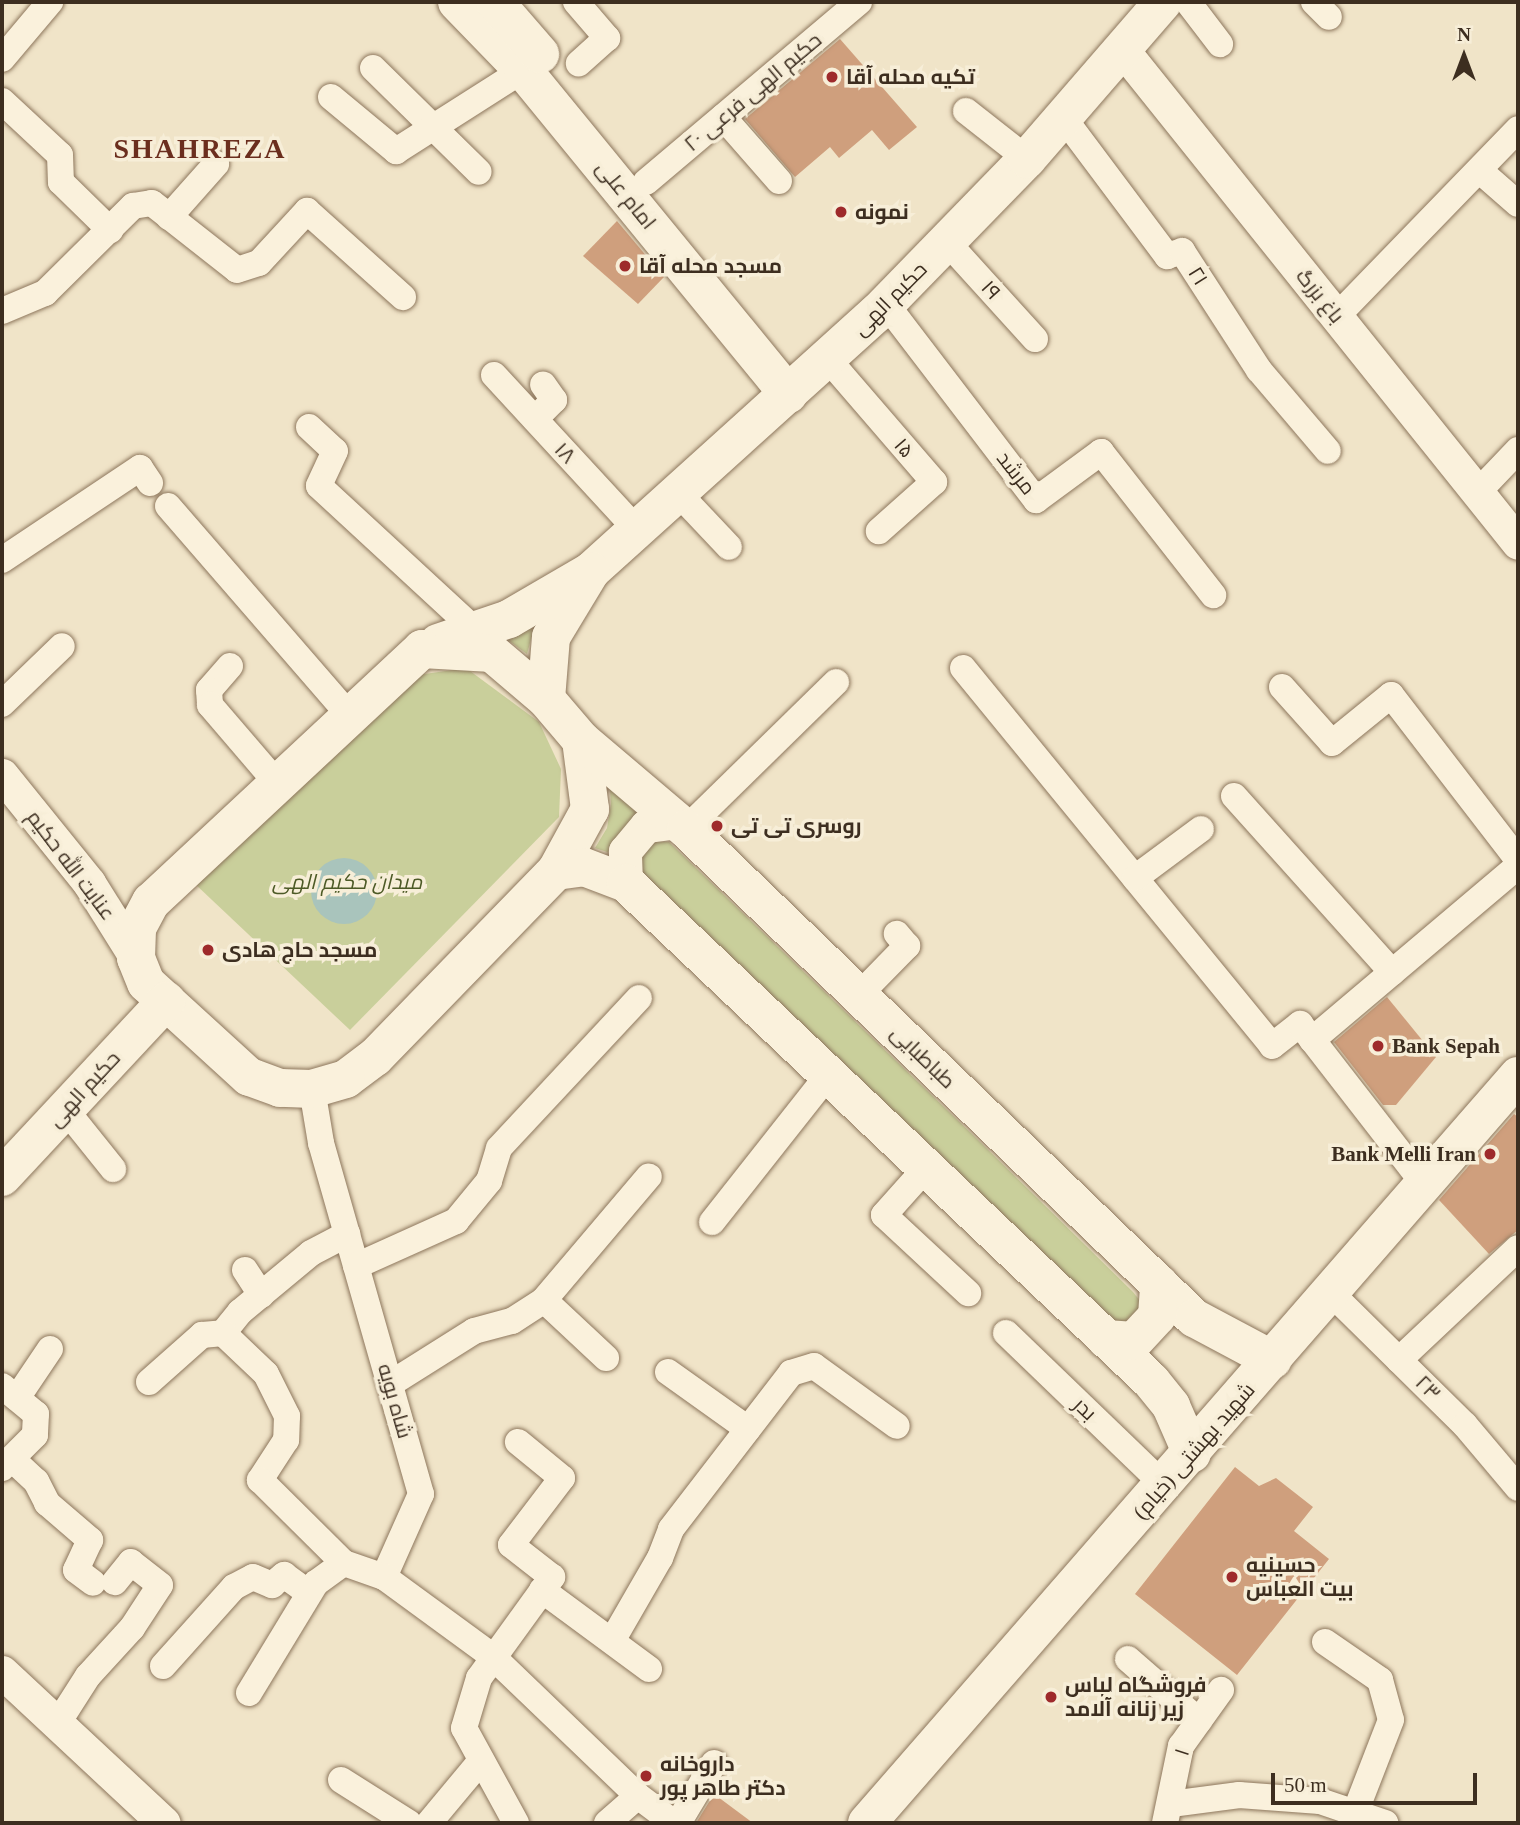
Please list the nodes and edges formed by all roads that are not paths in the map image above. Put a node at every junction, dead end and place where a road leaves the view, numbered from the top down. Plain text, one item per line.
1 (50, 2) edge
2 (457, 2) edge
3 (576, 2) edge
4 (859, 2) edge
5 (1163, 2) edge
6 (1188, 2) edge
7 (508, 6) edge
8 (1220, 44) dead end
9 (1122, 50) junction
10 (2, 59) edge
11 (579, 63) dead end
12 (373, 68) dead end
13 (523, 70) junction
14 (331, 97) dead end
15 (2, 101) edge
16 (966, 111) dead end
17 (723, 117) junction
18 (1063, 117) junction
19 (435, 126) junction
20 (1518, 129) edge
21 (1027, 159) junction
22 (216, 164) dead end
23 (1479, 170) junction
24 (480, 172) dead end
25 (779, 181) dead end
26 (646, 182) junction
27 (1518, 204) edge
28 (169, 217) junction
29 (110, 230) junction
30 (947, 242) junction
31 (403, 297) dead end
32 (886, 304) junction
33 (2, 311) edge
34 (1337, 317) junction
35 (1035, 339) dead end
36 (494, 375) dead end
37 (807, 377) junction
38 (543, 384) dead end
39 (535, 419) junction
40 (309, 426) dead end
41 (1518, 450) edge
42 (1328, 451) dead end
43 (150, 483) dead end
44 (1478, 492) junction
45 (678, 493) junction
46 (168, 506) dead end
47 (637, 530) junction
48 (879, 531) dead end
49 (1518, 542) edge
50 (729, 547) dead end
51 (2, 560) edge
52 (592, 571) junction
53 (1213, 595) dead end
54 (475, 630) junction
55 (62, 646) dead end
56 (422, 649) junction
57 (230, 666) dead end
58 (962, 667) dead end
59 (836, 682) dead end
60 (1282, 687) dead end
61 (546, 699) junction
62 (2, 704) edge
63 (348, 714) junction
64 (580, 740) junction
65 (2, 775) edge
66 (276, 782) junction
67 (1234, 796) dead end
68 (682, 825) junction
69 (1200, 829) dead end
70 (1518, 860) edge
71 (1518, 866) edge
72 (556, 871) junction
73 (1135, 878) junction
74 (626, 883) junction
75 (897, 934) dead end
76 (136, 958) junction
77 (1392, 972) junction
78 (859, 995) junction
79 (639, 999) dead end
80 (166, 1001) junction
81 (1312, 1040) junction
82 (828, 1075) junction
83 (1518, 1076) edge
84 (312, 1089) junction
85 (65, 1109) junction
86 (926, 1168) junction
87 (113, 1169) dead end
88 (649, 1176) dead end
89 (2, 1177) edge
90 (1425, 1185) junction
91 (712, 1222) dead end
92 (347, 1234) junction
93 (1518, 1248) edge
94 (356, 1266) junction
95 (245, 1270) dead end
96 (1159, 1284) junction
97 (968, 1293) dead end
98 (1331, 1293) junction
99 (261, 1295) junction
100 (544, 1300) junction
101 (223, 1333) junction
102 (1006, 1333) dead end
103 (1106, 1339) junction
104 (50, 1349) dead end
105 (606, 1358) dead end
106 (1273, 1360) junction
107 (1399, 1360) junction
108 (668, 1372) dead end
109 (149, 1382) dead end
110 (390, 1384) junction
111 (9, 1392) edge
112 (897, 1426) dead end
113 (748, 1429) junction
114 (517, 1442) dead end
115 (1192, 1454) junction
116 (7, 1464) edge
117 (1164, 1485) junction
118 (1518, 1488) edge
119 (344, 1563) junction
120 (384, 1577) junction
121 (542, 1590) junction
122 (309, 1593) junction
123 (612, 1641) junction
124 (1325, 1642) dead end
125 (492, 1656) junction
126 (1128, 1659) dead end
127 (163, 1666) dead end
128 (649, 1669) dead end
129 (2, 1672) edge
130 (1221, 1690) dead end
131 (249, 1693) dead end
132 (1199, 1721) junction
133 (56, 1726) junction
134 (480, 1763) junction
135 (714, 1763) dead end
136 (341, 1780) dead end
137 (638, 1796) junction
138 (1355, 1813) junction
139 (1168, 1814) edge
140 (164, 1823) edge
141 (409, 1823) edge
142 (429, 1823) edge
143 (516, 1823) edge
144 (607, 1823) edge
145 (676, 1823) edge
146 (867, 1823) edge
147 (1385, 1823) edge

1 - 10 street
2 - 13 main road, امام علی
3 - 11 street
4 - 17 street, حکیم الهی فرعی ۲۰
5 - 9 main road, حکیم الهی
6 - 8 street
7 - 26 main road
9 - 18 main road, حکیم الهی
9 - 34 street, باغ بزرگ
12 - 19 street
13 - 19 street
13 - 37 main road, امام علی
14 - 19 street
15 - 29 street
16 - 21 street
17 - 25 street
17 - 26 street, حکیم الهی فرعی ۲۰
18 - 21 main road, حکیم الهی
18 - 42 street, ۲۱
19 - 24 street
20 - 23 street
21 - 30 main road, حکیم الهی
22 - 28 street
23 - 27 street
23 - 34 street
26 - 37 main road
28 - 29 street
28 - 31 street
29 - 33 street
30 - 32 main road, حکیم الهی
30 - 35 street, ۱۹
32 - 37 main road, حکیم الهی
32 - 53 street, مرشد
34 - 44 street, باغ بزرگ
36 - 39 street, ۱۸
37 - 45 main road, حکیم الهی
37 - 48 street, ۱۵
38 - 39 street
39 - 47 street, ۱۸
40 - 54 street
41 - 44 street
43 - 51 street
44 - 49 street, باغ بزرگ
45 - 47 main road, حکیم الهی
45 - 50 street
46 - 63 street
47 - 52 main road, حکیم الهی
52 - 54 main road
52 - 61 main road
54 - 56 main road
55 - 62 street
56 - 61 main road
56 - 63 main road
57 - 66 street
58 - 73 street
59 - 68 street
60 - 70 street
61 - 64 main road
63 - 66 main road
64 - 68 main road, طباطبایی
64 - 72 main road
65 - 76 street, عنایت الله حکیم
66 - 76 main road
67 - 77 street
68 - 74 street
68 - 78 main road, طباطبایی
69 - 73 street
71 - 77 street
72 - 74 main road
72 - 84 main road
73 - 81 street
74 - 82 main road
75 - 78 street
76 - 80 main road
77 - 81 street
78 - 96 main road, طباطبایی
79 - 94 street
80 - 84 main road
80 - 85 main road, حکیم الهی
81 - 90 street
82 - 86 main road
82 - 91 street
83 - 90 main road, شهید بهشتی (خیام)
84 - 92 street, شاه بویه
85 - 87 street
85 - 89 main road, حکیم الهی
86 - 97 street
86 - 103 main road
88 - 100 street
90 - 98 main road, شهید بهشتی (خیام)
92 - 94 street, شاه بویه
92 - 99 street
93 - 107 street
94 - 110 street, شاه بویه
95 - 99 street
96 - 103 main road
96 - 106 main road, طباطبایی
98 - 106 main road, شهید بهشتی (خیام)
98 - 107 street, ۲۳
99 - 101 street
100 - 105 street
100 - 110 street
101 - 109 street
101 - 119 street
102 - 117 street, بدر
103 - 115 main road
104 - 111 street
106 - 115 main road, شهید بهشتی (خیام)
107 - 118 street, ۲۳
108 - 113 street
110 - 120 street, شاه بویه
111 - 116 street
112 - 113 street
113 - 123 street
114 - 121 street
115 - 117 main road, شهید بهشتی (خیام)
116 - 133 street
117 - 146 main road, شهید بهشتی (خیام)
119 - 120 street
119 - 122 street
120 - 125 street
121 - 123 street
121 - 125 street
122 - 127 street
122 - 131 street
123 - 128 street
124 - 138 street
125 - 134 street
125 - 137 street
126 - 132 street
129 - 133 street
130 - 132 street, ۱
132 - 139 street, ۱
133 - 140 street
134 - 142 street
134 - 143 street
135 - 145 street
136 - 141 street
137 - 144 street
137 - 145 street
138 - 139 street
138 - 147 street

